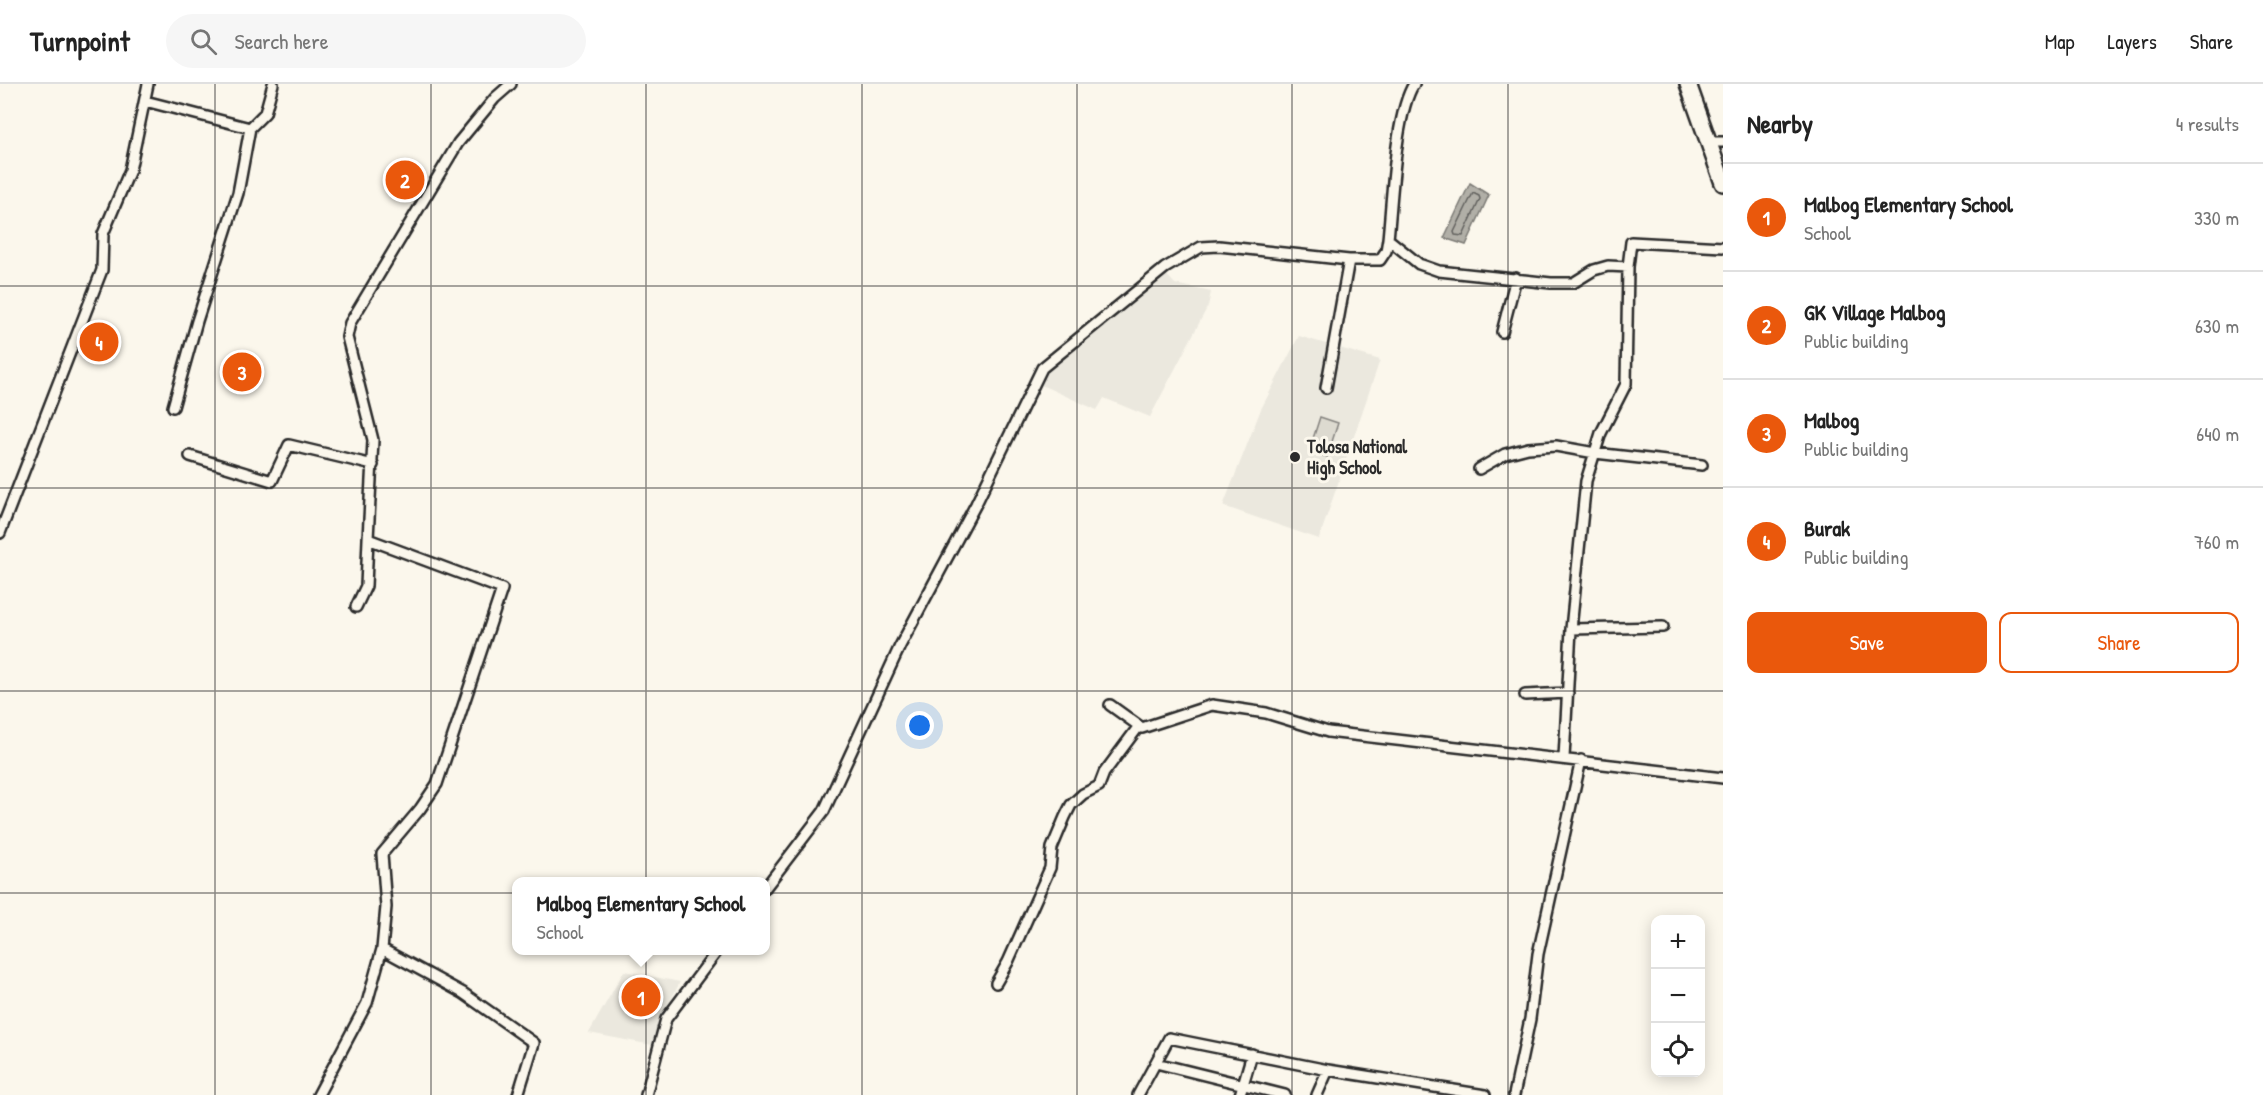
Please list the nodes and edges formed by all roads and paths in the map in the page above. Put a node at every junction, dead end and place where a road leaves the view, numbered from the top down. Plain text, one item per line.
1 (148, 84) edge
2 (273, 84) edge
3 (511, 84) edge
4 (1413, 84) edge
5 (1688, 84) edge
6 (145, 101) junction
7 (250, 128) junction
8 (1716, 142) edge
9 (1723, 183) edge
10 (1388, 239) junction
11 (1723, 248) edge
12 (1349, 260) junction
13 (1628, 267) junction
14 (1516, 278) junction
15 (1502, 332) dead end
16 (1326, 388) dead end
17 (173, 407) dead end
18 (1595, 453) junction
19 (190, 456) dead end
20 (373, 465) junction
21 (1702, 465) dead end
22 (1479, 469) dead end
23 (0, 533) edge
24 (368, 539) junction
25 (356, 607) dead end
26 (1663, 627) dead end
27 (1571, 629) junction
28 (1568, 693) junction
29 (1525, 694) dead end
30 (1110, 705) dead end
31 (1139, 726) junction
32 (1564, 758) junction
33 (1581, 760) junction
34 (1723, 778) edge
35 (770, 881) edge
36 (382, 950) junction
37 (715, 955) edge
38 (996, 982) dead end
39 (1252, 1053) junction
40 (1156, 1063) junction
41 (1328, 1070) junction
42 (1244, 1084) junction
43 (318, 1095) edge
44 (518, 1095) edge
45 (646, 1095) edge
46 (1138, 1095) edge
47 (1240, 1095) edge
48 (1285, 1095) edge
49 (1317, 1095) edge
50 (1485, 1095) edge
51 (1514, 1095) edge

1 - 6 street
2 - 7 street
3 - 20 street
4 - 10 street
5 - 8 highway
6 - 7 street
6 - 23 street
7 - 17 street
8 - 9 highway
10 - 12 street
10 - 14 street
11 - 13 street
12 - 16 street
12 - 35 street
13 - 14 street
13 - 18 street
14 - 15 street
18 - 21 street
18 - 22 street
18 - 27 street
19 - 20 street
20 - 24 street
24 - 25 street
24 - 36 street
26 - 27 street
27 - 28 street
28 - 29 street
28 - 32 street
30 - 31 street
31 - 32 street
31 - 38 street
32 - 33 street
33 - 34 street
33 - 51 street
36 - 43 street
36 - 44 street
37 - 45 street
39 - 40 street
39 - 41 street
39 - 42 street
40 - 42 street
40 - 46 street
41 - 49 street
41 - 50 street
42 - 47 street
42 - 48 street

